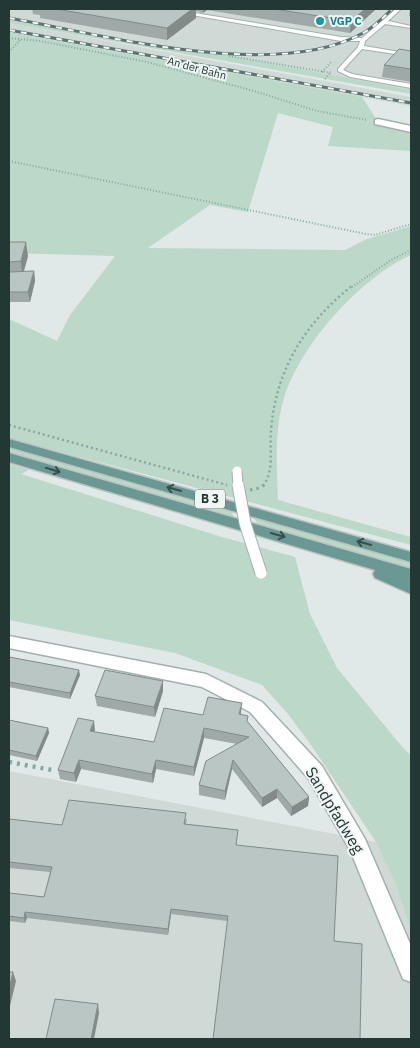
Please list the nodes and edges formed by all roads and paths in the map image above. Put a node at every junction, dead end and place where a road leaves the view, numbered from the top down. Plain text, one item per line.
1 (163, 9) edge
2 (399, 9) edge
3 (384, 22) junction
4 (411, 27) edge
5 (9, 38) edge
6 (20, 39) junction
7 (363, 40) junction
8 (361, 47) junction
9 (9, 52) edge
10 (400, 54) edge
11 (229, 56) dead end
12 (330, 73) junction
13 (350, 75) junction
14 (325, 79) dead end
15 (411, 86) edge
16 (378, 122) joint
17 (411, 129) edge
18 (9, 161) edge
19 (411, 224) edge
20 (411, 250) edge
21 (9, 424) edge
22 (9, 443) edge
23 (9, 457) edge
24 (236, 472) dead end
25 (233, 486) dead end
26 (246, 489) dead end
27 (332, 551) junction
28 (411, 557) edge
29 (261, 573) dead end
30 (411, 575) edge
31 (411, 588) edge
32 (9, 642) edge
33 (9, 762) edge
34 (52, 770) dead end
35 (411, 971) edge

1 - 7 lane
2 - 3 lane
3 - 4 lane
3 - 7 lane
5 - 6 path, An der Bahn
6 - 9 path
6 - 16 path, An der Bahn
7 - 8 lane
8 - 10 lane
8 - 13 lane
11 - 12 path
12 - 13 path
12 - 14 path
13 - 15 lane
16 - 17 street
18 - 19 path
20 - 26 path
21 - 25 path
28 -> 22 main road, B 3
23 -> 27 main road, B 3
24 - 29 lane, bridge
27 - 30 main road, B 3
27 - 31 main road
32 - 35 street, Sandpfadweg
33 - 34 path

